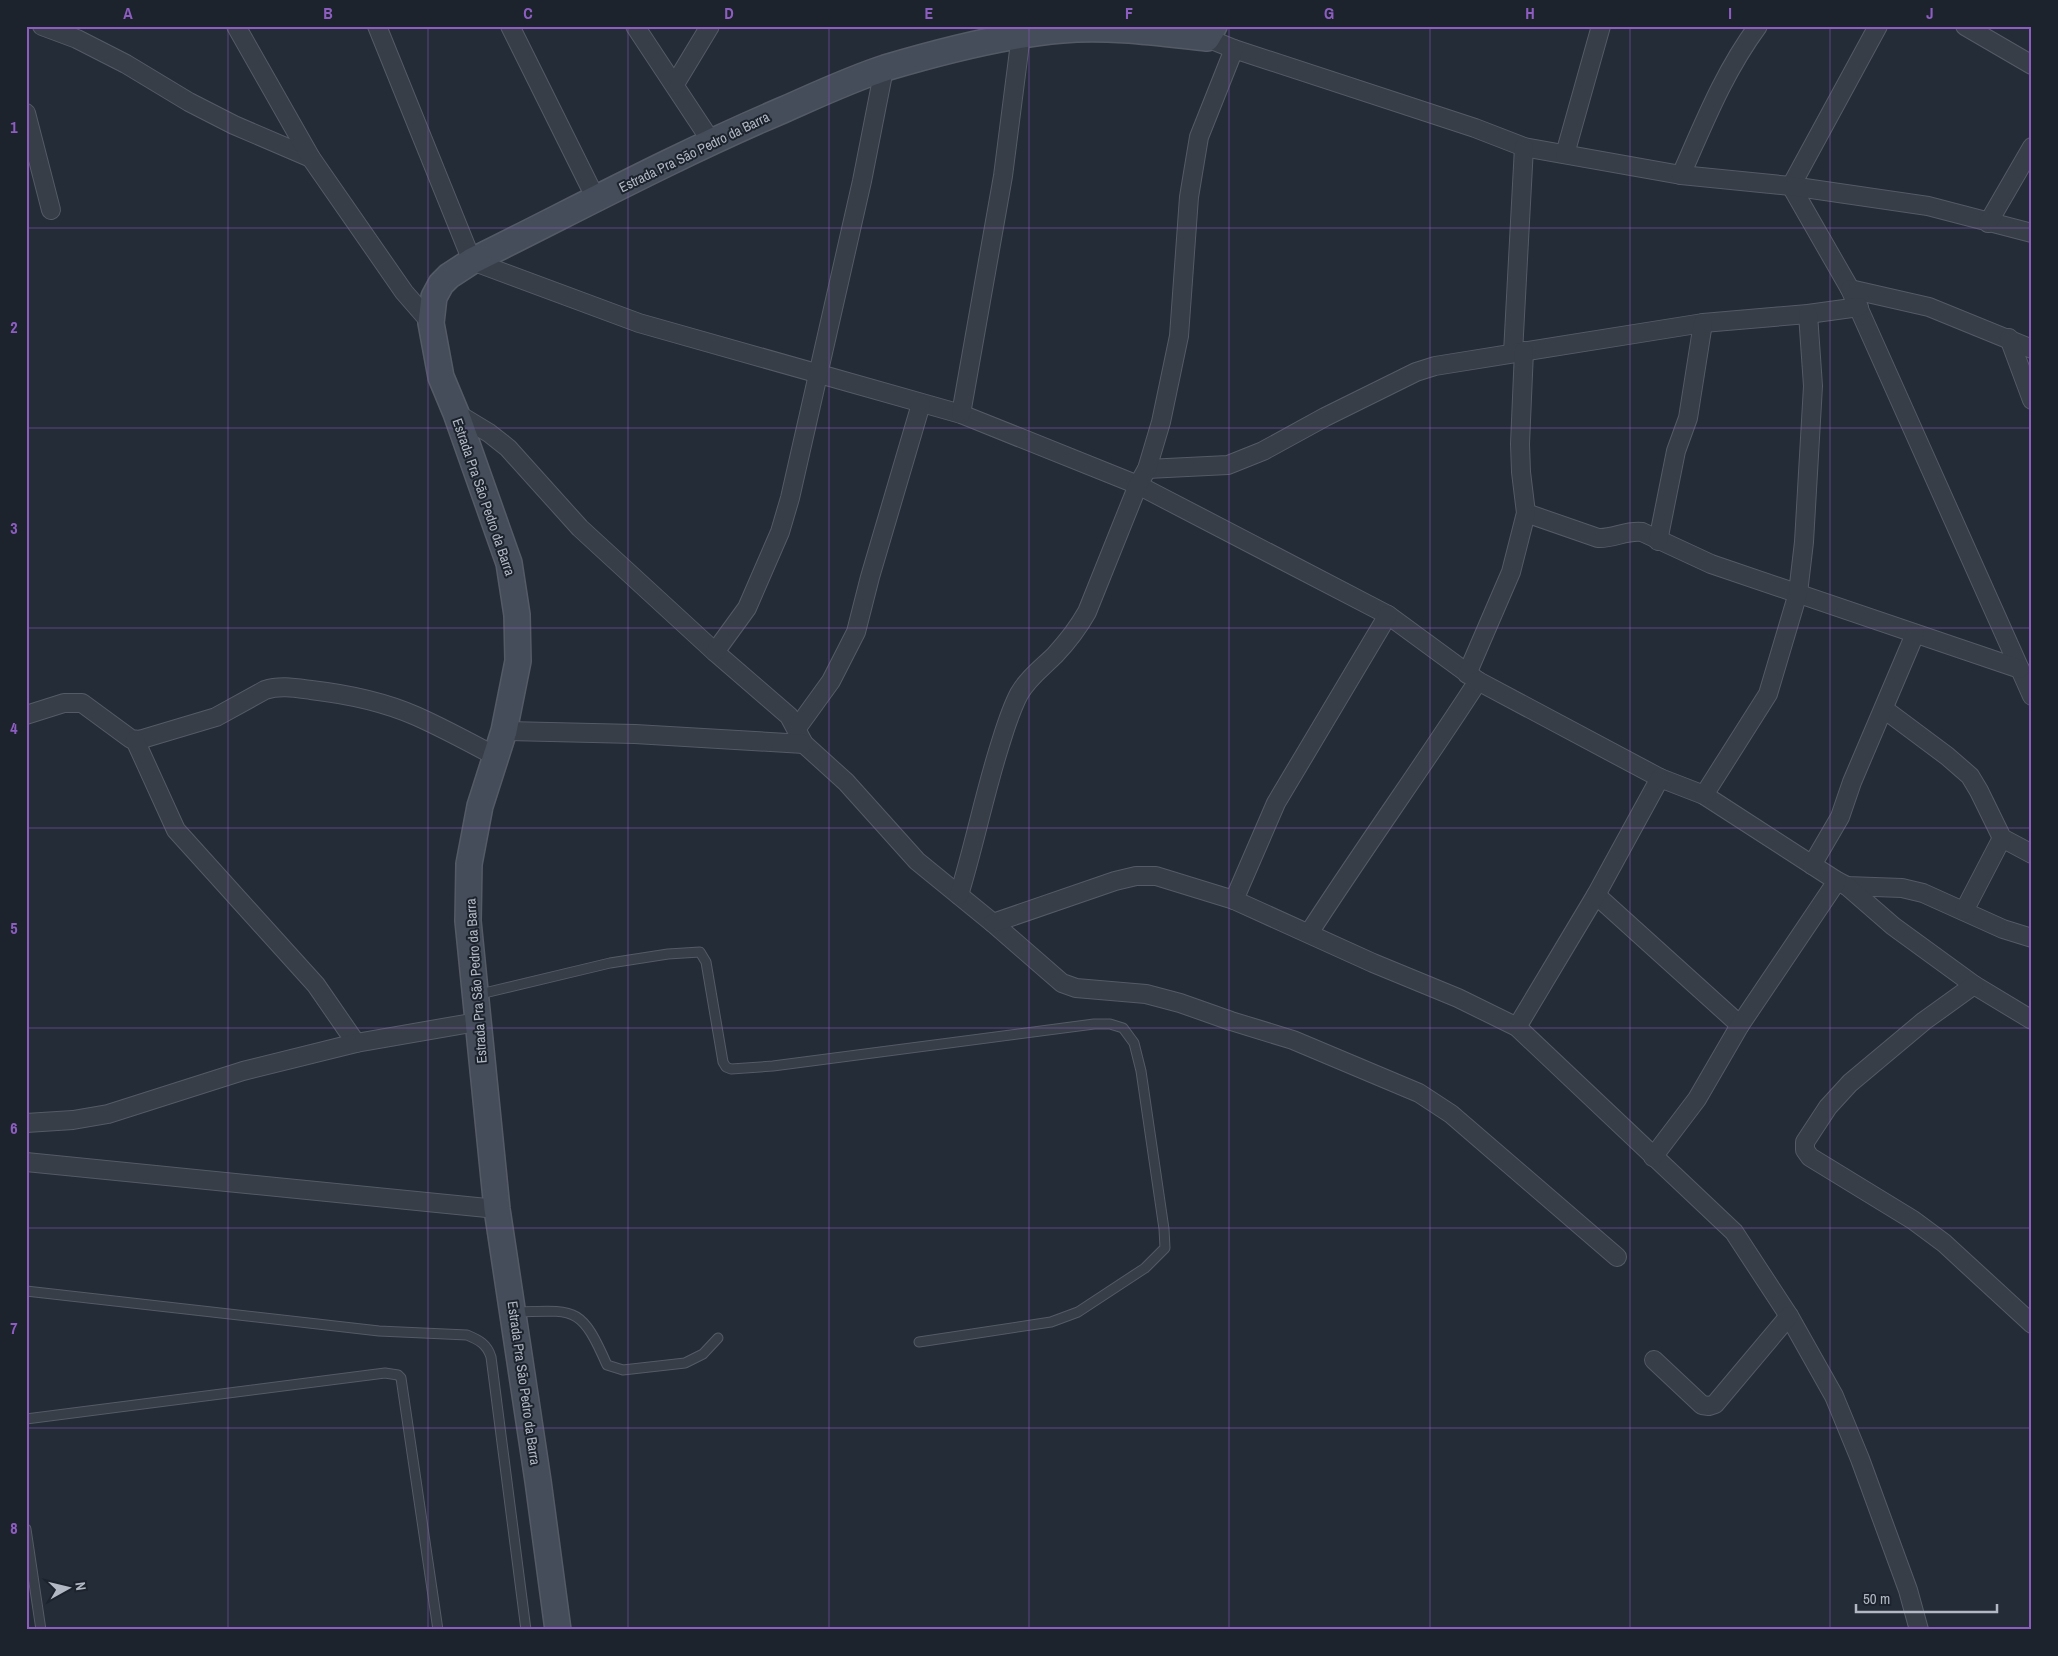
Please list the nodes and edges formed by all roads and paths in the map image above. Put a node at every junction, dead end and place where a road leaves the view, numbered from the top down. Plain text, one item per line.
1 (42, 26) edge
2 (236, 26) edge
3 (377, 26) edge
4 (510, 26) edge
5 (635, 26) edge
6 (710, 26) edge
7 (1601, 26) edge
8 (1758, 26) edge
9 (1878, 26) edge
10 (1965, 26) edge
11 (1211, 32) edge
12 (1021, 35) junction
13 (1234, 49) junction
14 (2032, 65) edge
15 (884, 68) junction
16 (675, 84) junction
17 (26, 113) edge
18 (711, 141) junction
19 (1524, 147) junction
20 (2032, 147) edge
21 (1565, 154) junction
22 (311, 158) junction
23 (1682, 175) junction
24 (1791, 186) junction
25 (596, 200) junction
26 (51, 210) dead end
27 (1988, 223) junction
28 (2032, 232) edge
29 (472, 261) junction
30 (1850, 288) junction
31 (1858, 307) junction
32 (1808, 314) junction
33 (431, 323) junction
34 (1702, 323) junction
35 (2009, 338) junction
36 (2032, 349) edge
37 (1518, 352) junction
38 (819, 374) junction
39 (2032, 400) edge
40 (921, 404) junction
41 (456, 413) junction
42 (961, 414) junction
43 (1147, 469) junction
44 (1138, 485) junction
45 (1526, 513) junction
46 (1658, 541) junction
47 (1798, 593) junction
48 (1388, 615) junction
49 (1914, 634) junction
50 (715, 652) junction
51 (2020, 669) junction
52 (1473, 677) junction
53 (2032, 696) edge
54 (1884, 709) junction
55 (26, 715) edge
56 (797, 728) junction
57 (504, 732) junction
58 (135, 740) junction
59 (804, 744) junction
60 (495, 756) junction
61 (1660, 778) junction
62 (1704, 795) junction
63 (2002, 838) junction
64 (2032, 854) edge
65 (1812, 865) junction
66 (1842, 884) junction
67 (959, 895) junction
68 (1596, 895) junction
69 (1234, 900) junction
70 (1964, 911) junction
71 (993, 922) junction
72 (1309, 933) junction
73 (2032, 938) edge
74 (1974, 985) junction
75 (476, 995) junction
76 (2032, 1020) edge
77 (477, 1022) junction
78 (1740, 1025) junction
79 (1517, 1027) junction
80 (356, 1043) junction
81 (26, 1123) edge
82 (1653, 1157) junction
83 (26, 1162) edge
84 (497, 1209) junction
85 (1617, 1257) dead end
86 (26, 1291) edge
87 (513, 1312) junction
88 (1789, 1316) junction
89 (2032, 1324) edge
90 (718, 1338) dead end
91 (918, 1342) dead end
92 (1654, 1360) dead end
93 (26, 1419) edge
94 (26, 1529) edge
95 (41, 1630) edge
96 (438, 1630) edge
97 (526, 1630) edge
98 (558, 1630) edge
99 (1919, 1630) edge

1 - 22 street
2 - 22 street
3 - 29 street
4 - 25 street
5 - 16 street
6 - 16 street
7 - 21 street
8 - 23 street
9 - 24 street
10 - 14 street
11 - 12 street, Estrada Pra São Pedro da Barra
11 - 13 street
12 - 15 street, Estrada Pra São Pedro da Barra
12 - 42 street
13 - 19 street
13 - 43 street
15 - 18 street, Estrada Pra São Pedro da Barra
15 - 38 street
16 - 18 street
17 - 26 street
18 - 25 street, Estrada Pra São Pedro da Barra
19 - 21 street
19 - 37 street
20 - 27 street
21 - 23 street
22 - 33 street
23 - 24 street
24 - 27 street
24 - 30 street
25 - 29 street, Estrada Pra São Pedro da Barra
27 - 28 street
29 - 33 street, Estrada Pra São Pedro da Barra
29 - 38 street
30 - 31 street
30 - 35 street
31 - 32 street
31 - 51 street
32 - 34 street
32 - 47 street
33 - 41 street, Estrada Pra São Pedro da Barra
34 - 37 street
34 - 46 street
35 - 36 street
35 - 39 street
37 - 43 street
37 - 45 street
38 - 40 street
38 - 50 street
40 - 42 street
40 - 56 street
41 - 50 street
41 - 57 street, Estrada Pra São Pedro da Barra
42 - 44 street
43 - 44 street
44 - 48 street
44 - 67 street
45 - 46 street
45 - 52 street
46 - 47 street
47 - 49 street
47 - 62 street
48 - 52 street
48 - 69 street
49 - 51 street
49 - 54 street
50 - 56 street
51 - 53 street
52 - 61 street
52 - 72 street
54 - 63 street
54 - 65 street
55 - 58 street
56 - 59 street
57 - 59 street
57 - 60 street, Estrada Pra São Pedro da Barra
58 - 60 street
58 - 80 street
59 - 67 street
60 - 75 street, Estrada Pra São Pedro da Barra
61 - 62 street
61 - 68 street
62 - 65 street
63 - 64 street
63 - 70 street
65 - 66 street
66 - 70 street
66 - 74 street
66 - 78 street
67 - 71 street
68 - 78 street
68 - 79 street
69 - 71 street
69 - 72 street
70 - 73 street
71 - 85 street
72 - 79 street
74 - 76 street
74 - 89 street
75 - 77 street, Estrada Pra São Pedro da Barra
75 - 91 lane
77 - 80 street
77 - 84 street, Estrada Pra São Pedro da Barra
78 - 82 street
79 - 82 street
80 - 81 street
82 - 88 street
83 - 84 street
84 - 87 street, Estrada Pra São Pedro da Barra
86 - 97 lane
87 - 90 lane
87 - 98 street, Estrada Pra São Pedro da Barra
88 - 92 street
88 - 99 street
93 - 96 lane
94 - 95 lane

